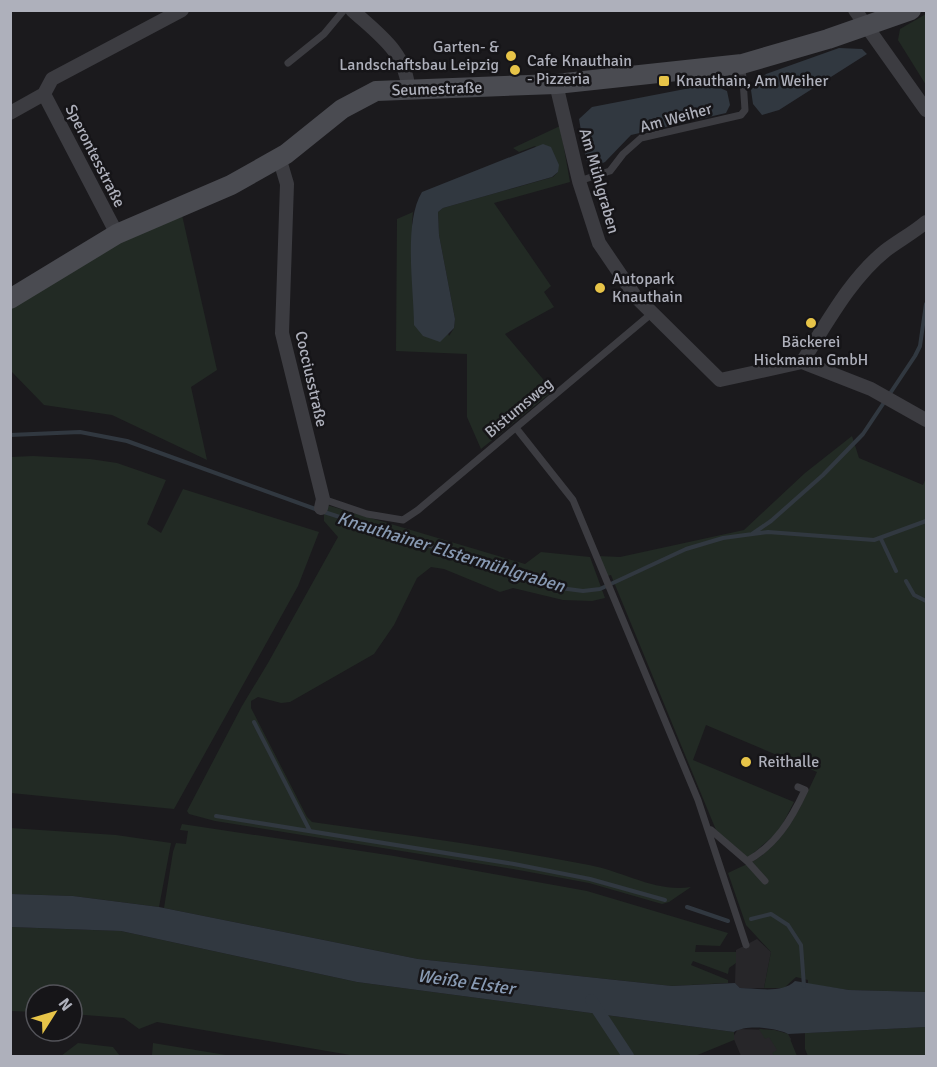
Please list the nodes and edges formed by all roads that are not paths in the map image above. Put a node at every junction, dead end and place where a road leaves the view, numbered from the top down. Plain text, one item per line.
1 (182, 10) edge
2 (344, 10) edge
3 (351, 10) edge
4 (855, 10) edge
5 (911, 10) edge
6 (867, 27) junction
7 (288, 63) dead end
8 (742, 64) junction
9 (556, 84) junction
10 (408, 89) junction
11 (44, 94) junction
12 (927, 110) edge
13 (10, 113) edge
14 (279, 157) junction
15 (579, 181) junction
16 (927, 222) edge
17 (117, 234) junction
18 (10, 299) edge
19 (651, 314) junction
20 (802, 362) junction
21 (927, 420) edge
22 (516, 428) junction
23 (322, 504) joint
24 (403, 520) joint
25 (798, 787) dead end
26 (709, 829) junction
27 (747, 861) junction
28 (765, 881) dead end
29 (746, 945) dead end

1 - 11 street
2 - 7 lane
3 - 10 street
4 - 6 street
5 - 6 street, Seumestraße
6 - 8 street, Seumestraße
6 - 12 street
8 - 9 street, Seumestraße
8 - 15 lane, Am Weiher
9 - 10 street, Seumestraße
9 - 15 street, Am Mühlgraben
10 - 14 street, Seumestraße
11 - 13 street
11 - 17 street, Sperontesstraße
14 - 17 street, Seumestraße
14 - 23 street, Cocciusstraße
15 - 19 street, Am Mühlgraben
16 - 20 street
17 - 18 street, Seumestraße
19 - 20 street, Am Mühlgraben
19 - 22 lane, Bistumsweg
20 - 21 street
22 - 24 lane, Bistumsweg
22 - 26 lane
23 - 24 lane, Cocciusstraße
25 - 27 lane
26 - 27 lane
26 - 29 lane
27 - 28 lane

